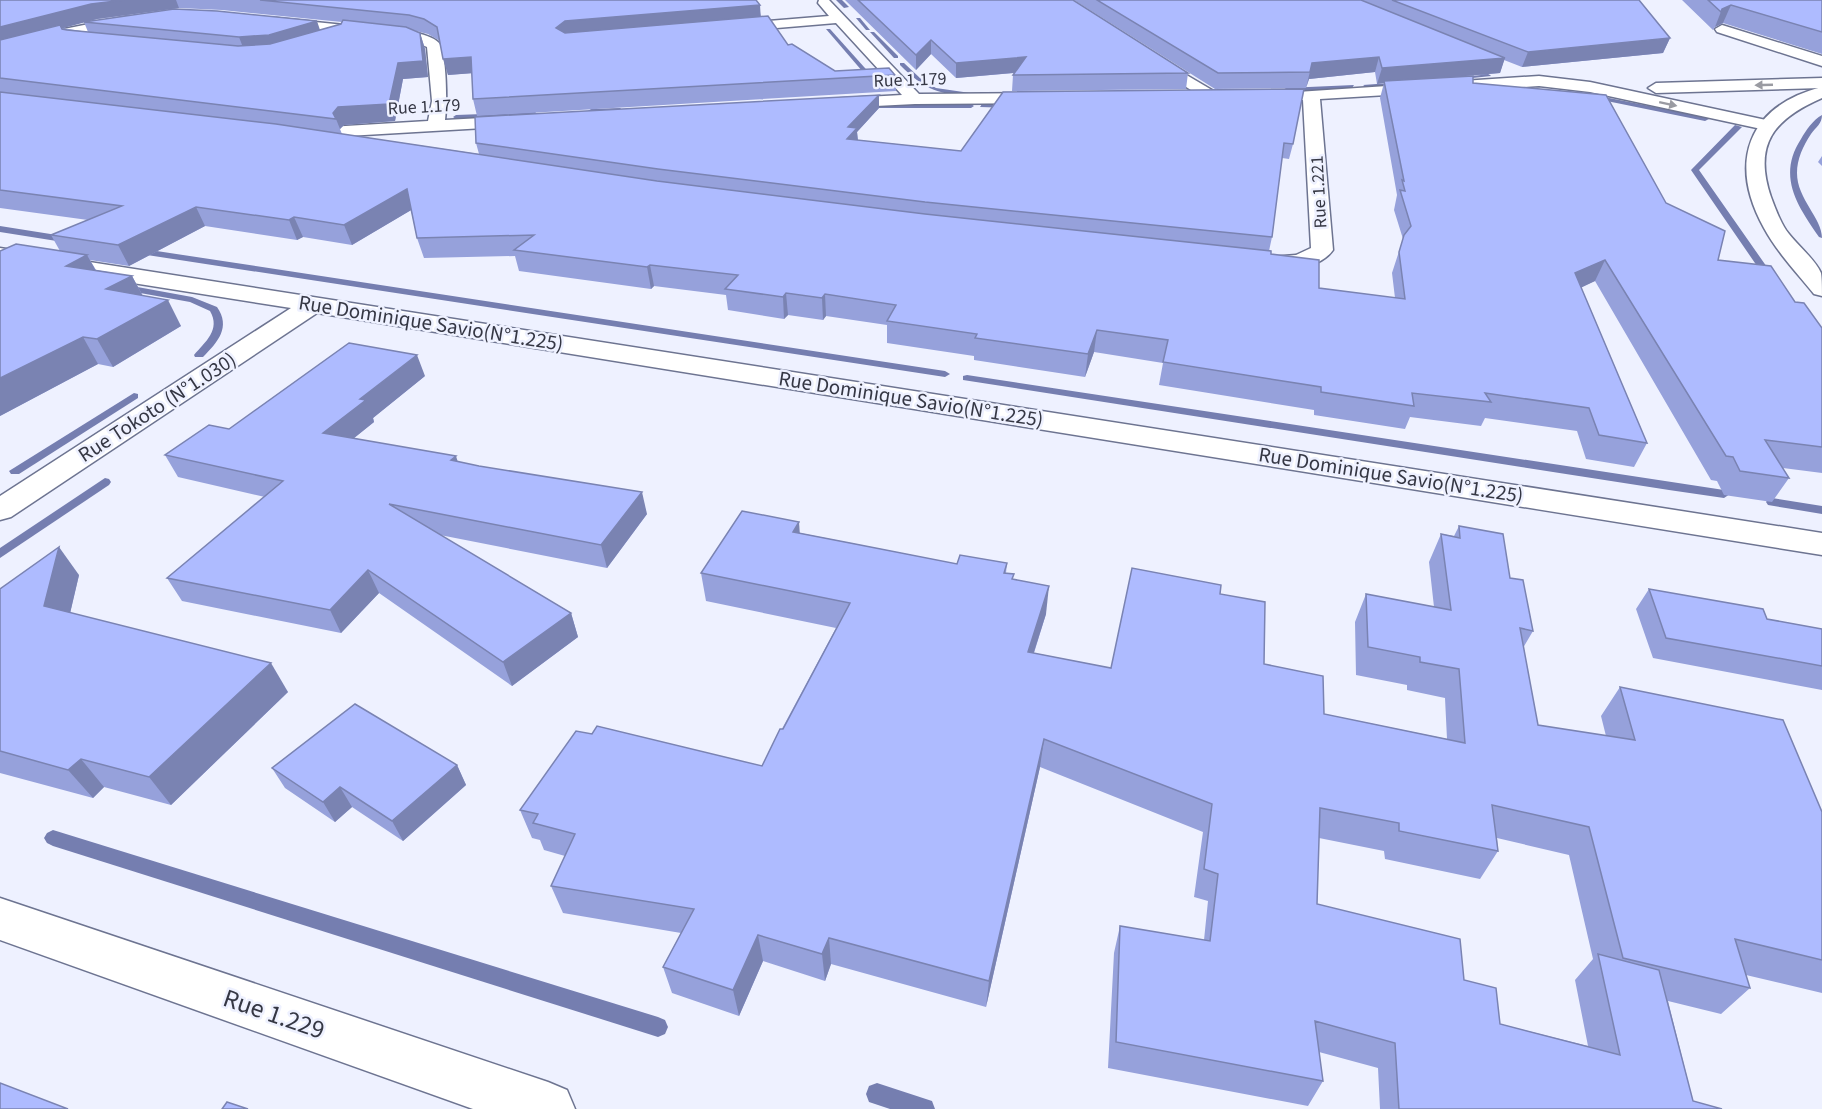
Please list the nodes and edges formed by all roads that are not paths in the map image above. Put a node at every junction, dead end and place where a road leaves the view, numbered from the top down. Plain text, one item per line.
1 (820, 0) edge
2 (140, 18) edge
3 (838, 19) junction
4 (267, 21) edge
5 (721, 29) edge
6 (1722, 29) edge
7 (349, 31) junction
8 (49, 36) junction
9 (92, 41) edge
10 (314, 43) edge
11 (0, 51) edge
12 (1141, 51) edge
13 (1822, 61) edge
14 (1507, 68) edge
15 (1539, 81) junction
16 (1822, 83) edge
17 (1590, 87) junction
18 (1822, 92) edge
19 (1311, 95) junction
20 (1211, 96) junction
21 (1233, 96) edge
22 (1266, 96) edge
23 (1175, 97) edge
24 (1057, 98) edge
25 (915, 99) junction
26 (819, 104) edge
27 (532, 120) edge
28 (436, 125) junction
29 (1766, 125) junction
30 (380, 149) edge
31 (0, 255) edge
32 (1246, 262) edge
33 (1822, 289) edge
34 (314, 304) junction
35 (0, 510) edge
36 (1822, 544) edge
37 (0, 919) edge
38 (548, 1109) edge

1 - 3 street
2 - 8 street
3 - 5 street
3 - 25 street
4 - 7 street
6 - 13 street
7 - 10 street
7 - 28 street
8 - 9 street
8 - 11 street
12 - 20 street
14 - 15 street
15 - 17 street
15 - 19 street
16 -> 17 street
17 -> 29 street
18 - 29 street
19 - 22 street
19 - 32 street, Rue 1.221
20 - 21 street
20 - 23 street
24 - 25 street, Rue 1.179
25 - 26 street, Rue 1.179
27 - 28 street, Rue 1.179
28 - 30 street, Rue 1.179
29 - 33 street
31 - 34 street, Rue Dominique Savio(N°1.225)
34 - 35 street, Rue Tokoto (N°1.030)
34 - 36 street, Rue Dominique Savio(N°1.225)
37 - 38 street, Rue 1.229

